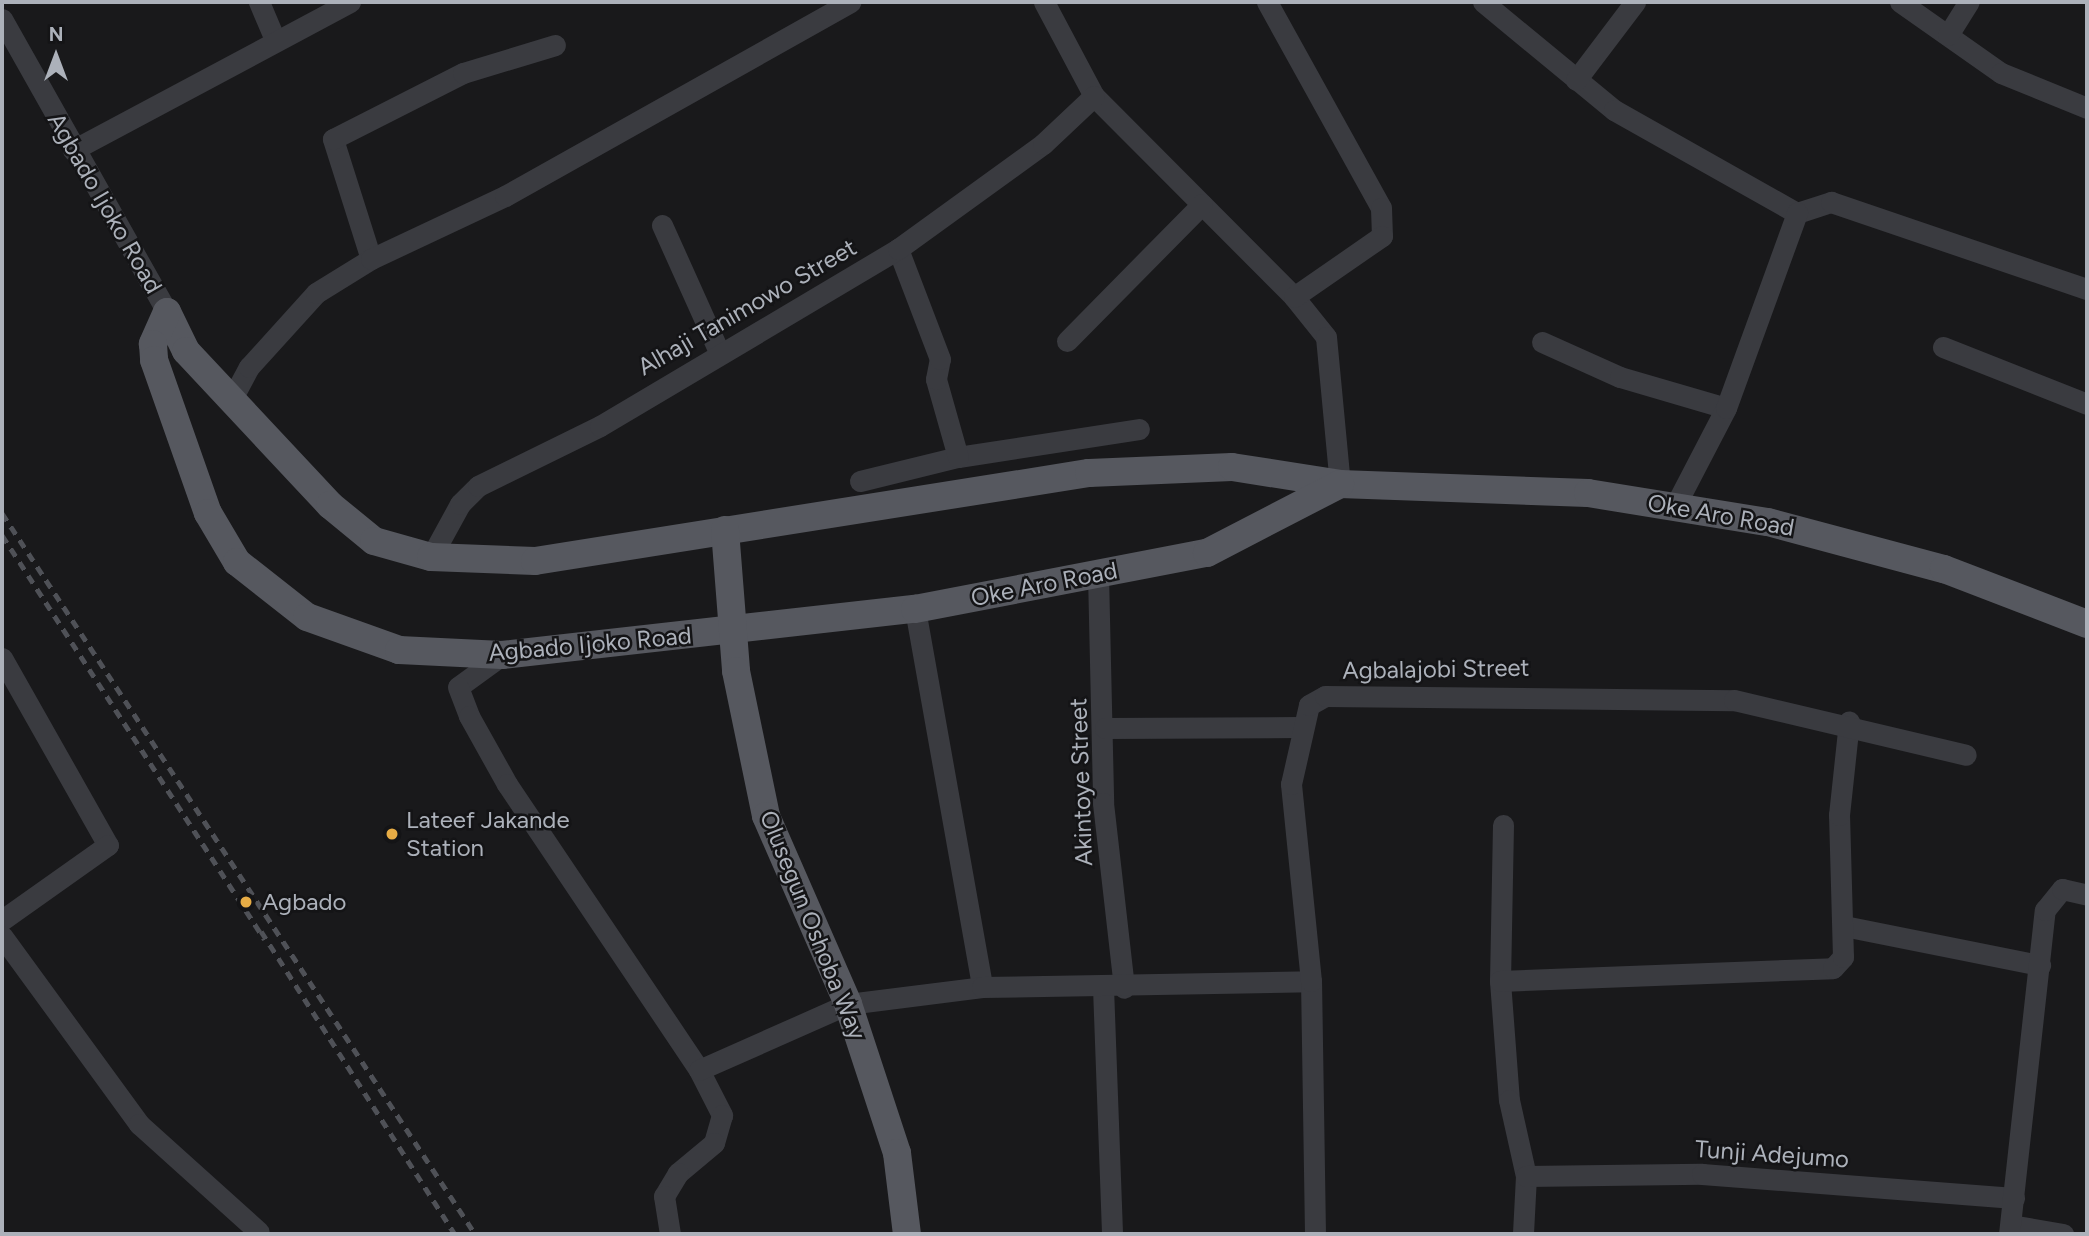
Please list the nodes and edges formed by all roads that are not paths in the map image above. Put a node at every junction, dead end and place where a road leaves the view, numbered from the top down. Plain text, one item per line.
1 (259, 2) edge
2 (350, 2) edge
3 (850, 2) edge
4 (1044, 2) edge
5 (1267, 2) edge
6 (1483, 2) edge
7 (1635, 2) edge
8 (1900, 2) edge
9 (1969, 2) edge
10 (2, 19) edge
11 (1948, 35) junction
12 (274, 37) junction
13 (555, 45) dead end
14 (1576, 80) junction
15 (1094, 96) junction
16 (2087, 108) edge
17 (73, 150) junction
18 (1202, 204) junction
19 (1797, 214) junction
20 (662, 225) dead end
21 (898, 249) junction
22 (371, 259) junction
23 (2087, 289) edge
24 (1294, 297) junction
25 (167, 312) junction
26 (1067, 341) dead end
27 (1542, 342) dead end
28 (1943, 347) dead end
29 (719, 352) junction
30 (234, 395) junction
31 (2087, 404) edge
32 (1726, 408) junction
33 (1139, 429) dead end
34 (958, 457) junction
35 (860, 481) dead end
36 (1340, 484) junction
37 (1675, 506) junction
38 (725, 530) junction
39 (431, 557) junction
40 (1098, 573) junction
41 (915, 609) junction
42 (2087, 624) edge
43 (733, 632) junction
44 (502, 655) junction
45 (2, 658) edge
46 (1849, 722) junction
47 (1300, 726) junction
48 (1105, 728) junction
49 (1966, 755) dead end
50 (1503, 825) dead end
51 (2087, 895) edge
52 (2, 920) edge
53 (1844, 926) junction
54 (2, 936) edge
55 (2040, 965) junction
56 (1311, 981) junction
57 (1500, 981) junction
58 (982, 987) junction
59 (1113, 987) junction
60 (848, 1004) junction
61 (699, 1070) junction
62 (1526, 1176) junction
63 (2014, 1198) junction
64 (2010, 1230) edge
65 (259, 1232) dead end
66 (670, 1234) edge
67 (907, 1234) edge
68 (1112, 1234) edge
69 (1315, 1234) edge
70 (1523, 1234) edge
71 (2063, 1234) edge

1 - 12 street
2 - 12 street
3 - 22 street
4 - 15 street
5 - 24 street
6 - 14 street
7 - 14 street
8 - 11 street
9 - 11 street
10 - 17 street, Agbado Ijoko Road
11 - 16 street
12 - 17 street
13 - 22 street
14 - 19 street
15 - 18 street
15 - 21 street, Alhaji Tanimowo Street
17 - 25 street, Agbado Ijoko Road
18 - 24 street
18 - 26 street
19 - 23 street
19 - 32 street
20 - 29 street
21 - 29 street, Alhaji Tanimowo Street
21 - 34 street
22 - 30 street
24 - 36 street
25 - 30 main road, Agbado Ijoko Road
25 - 44 main road, Agbado Ijoko Road
27 - 32 street
28 - 31 street
29 - 39 street, Alhaji Tanimowo Street
30 - 39 main road, Agbado Ijoko Road
32 - 37 street
33 - 34 street
34 - 35 street
36 - 37 main road, Oke Aro Road
36 - 38 main road, Oke Aro Road
36 - 40 main road, Oke Aro Road
37 - 42 main road, Oke Aro Road
38 - 39 main road, Agbado Ijoko Road
38 - 43 main road, Olusegun Oshoba Way
40 - 41 main road, Oke Aro Road
40 - 48 street, Akintoye Street
41 - 43 main road, Oke Aro Road
41 - 58 street
43 - 44 main road, Agbado Ijoko Road
43 - 60 main road, Olusegun Oshoba Way
44 - 61 street
45 - 52 street
46 - 47 street, Agbalajobi Street
46 - 49 street, Agbalajobi Street
46 - 53 street
47 - 48 street
47 - 56 street, Agbalajobi Street
48 - 59 street, Akintoye Street
50 - 57 street
51 - 55 street
53 - 55 street
53 - 57 street
54 - 65 street
55 - 63 street
56 - 59 street
56 - 69 street, Agbalajobi Street
57 - 62 street
58 - 59 street
58 - 60 street
59 - 68 street, Akintoye Street
60 - 61 street
60 - 67 main road, Olusegun Oshoba Way
61 - 66 street
62 - 63 street, Tunji Adejumo
62 - 70 street
63 - 64 street
64 - 71 street

